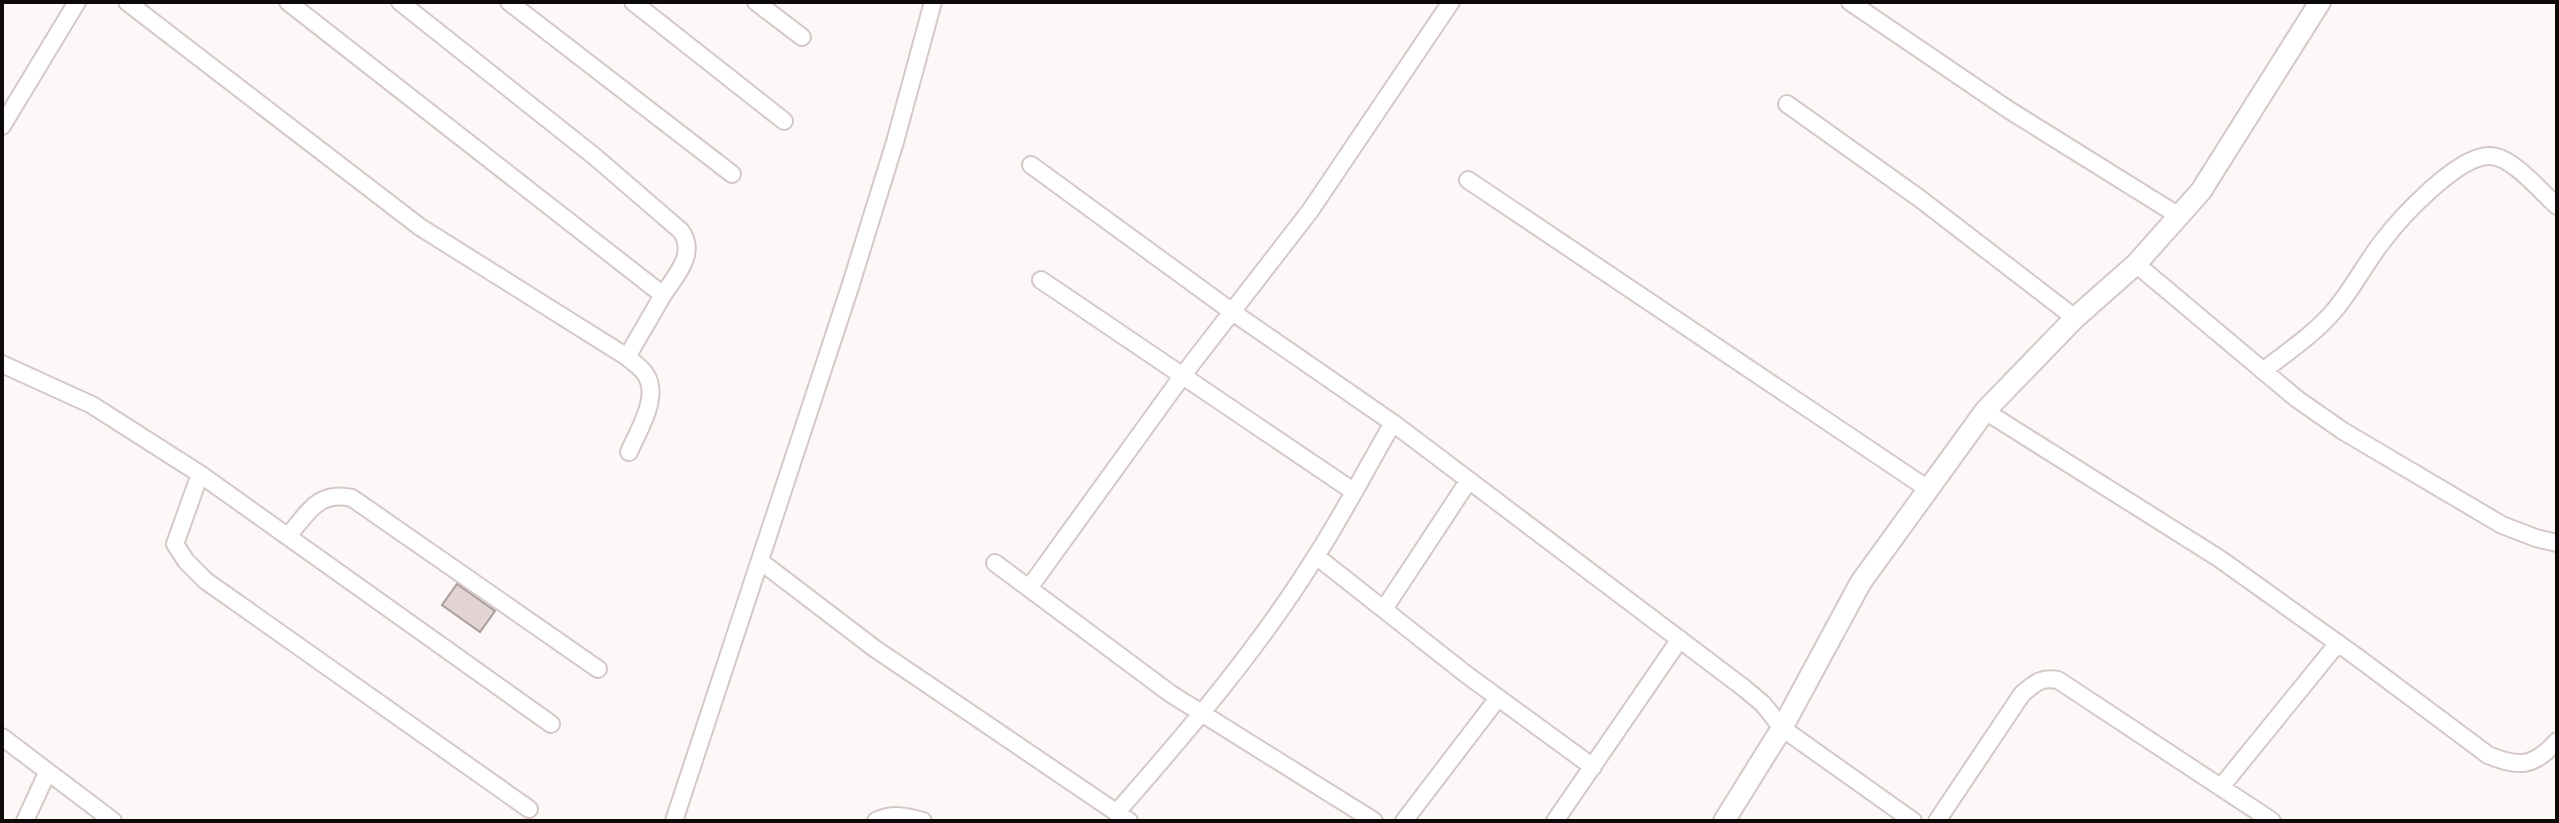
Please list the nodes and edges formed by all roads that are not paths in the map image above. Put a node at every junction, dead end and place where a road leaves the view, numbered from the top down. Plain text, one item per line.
1 (77, 2) edge
2 (127, 2) edge
3 (288, 2) edge
4 (400, 2) edge
5 (509, 2) edge
6 (633, 2) edge
7 (756, 2) edge
8 (933, 2) edge
9 (1850, 2) edge
10 (2320, 2) edge
11 (1446, 4) edge
12 (802, 37) dead end
13 (1787, 104) dead end
14 (784, 121) dead end
15 (2, 126) edge
16 (1031, 165) dead end
17 (732, 174) dead end
18 (1468, 180) dead end
19 (2557, 206) edge
20 (2179, 216) junction
21 (2136, 264) junction
22 (1041, 280) dead end
23 (663, 295) junction
24 (1231, 311) junction
25 (2075, 318) junction
26 (627, 357) junction
27 (2, 364) edge
28 (2263, 371) junction
29 (1183, 375) junction
30 (1985, 411) junction
31 (1393, 423) junction
32 (629, 452) dead end
33 (200, 474) junction
34 (1469, 480) junction
35 (1928, 489) junction
36 (1353, 491) junction
37 (288, 536) junction
38 (2557, 543) edge
39 (1316, 556) junction
40 (760, 561) junction
41 (995, 563) dead end
42 (1029, 588) junction
43 (1384, 609) junction
44 (1680, 639) junction
45 (2338, 643) junction
46 (598, 669) dead end
47 (1498, 698) junction
48 (1202, 714) junction
49 (551, 724) dead end
50 (1782, 728) junction
51 (2, 737) edge
52 (2557, 741) edge
53 (1593, 767) junction
54 (47, 773) junction
55 (2221, 787) junction
56 (529, 809) dead end
57 (1123, 817) edge
58 (25, 821) edge
59 (113, 821) edge
60 (674, 821) edge
61 (876, 821) edge
62 (923, 821) edge
63 (1374, 821) edge
64 (1404, 821) edge
65 (1555, 821) edge
66 (1724, 821) edge
67 (1913, 821) edge
68 (1937, 821) edge
69 (2272, 821) edge

1 - 15 street
2 - 26 street
3 - 23 street
4 - 23 street
5 - 17 street
6 - 14 street
7 - 12 street
8 - 40 street
9 - 20 street
10 - 20 street
11 - 24 street
13 - 25 street
16 - 24 street
18 - 35 street
19 - 28 street
20 - 21 street
21 - 25 street
21 - 28 street
22 - 29 street
23 - 26 street
24 - 29 street
24 - 31 street
25 - 30 street
26 - 32 street
27 - 33 street
28 - 38 street
29 - 36 street
29 - 42 street
30 - 35 street
30 - 45 street
31 - 34 street
31 - 36 street
33 - 37 street
33 - 56 street
34 - 43 street
34 - 44 street
35 - 50 street
36 - 39 street
37 - 46 street
37 - 49 street
39 - 43 street
39 - 48 street
40 - 57 street
40 - 60 street
41 - 42 street
42 - 48 street
43 - 47 street
44 - 50 street
44 - 53 street
45 - 52 street
45 - 55 street
47 - 53 street
47 - 64 street
48 - 57 street
48 - 63 street
50 - 66 street
50 - 67 street
51 - 54 street
53 - 65 street
54 - 58 street
54 - 59 street
55 - 68 street
55 - 69 street
61 - 62 street

